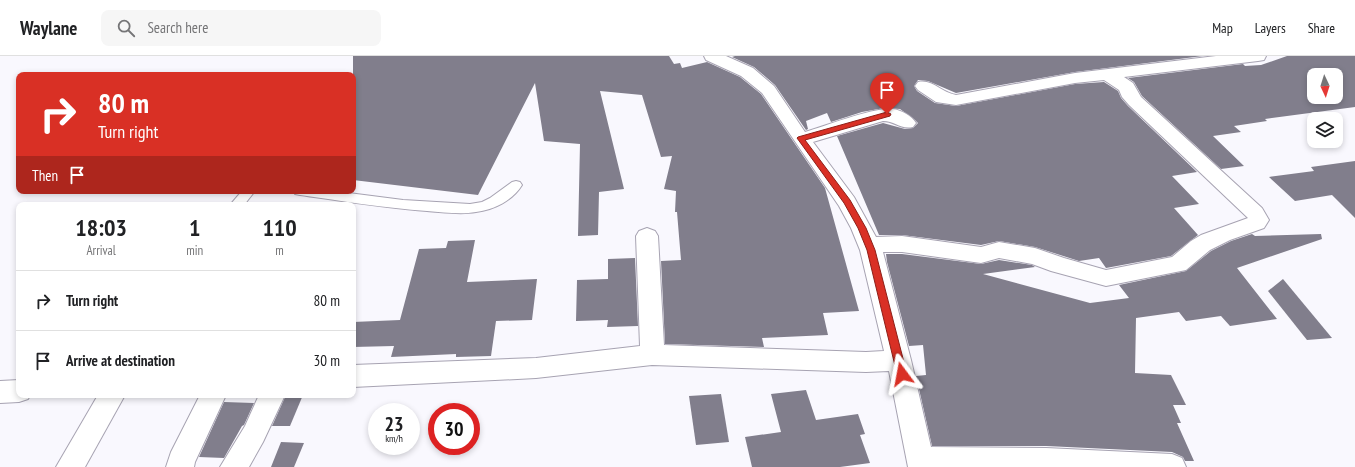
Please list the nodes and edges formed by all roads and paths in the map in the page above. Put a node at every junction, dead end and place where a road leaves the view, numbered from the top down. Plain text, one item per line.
1 (712, 56) edge
2 (1258, 56) edge
3 (1109, 75) junction
4 (924, 86) dead end
5 (907, 123) dead end
6 (800, 138) junction
7 (516, 185) dead end
8 (246, 194) edge
9 (324, 194) edge
10 (240, 202) edge
11 (647, 236) dead end
12 (869, 245) junction
13 (652, 355) junction
14 (885, 361) junction
15 (356, 376) edge
16 (0, 392) edge
17 (16, 392) edge
18 (110, 398) edge
19 (212, 398) edge
20 (271, 398) edge
21 (921, 464) edge
22 (70, 467) edge
23 (180, 467) edge
24 (234, 467) edge
25 (1172, 467) edge

1 - 6 street
2 - 3 street
3 - 4 street
3 - 12 street
5 - 6 street
6 - 12 street
7 - 9 lane
8 - 10 lane
11 - 13 street
12 - 14 street
13 - 14 street
13 - 15 street
14 - 21 street
16 - 17 street
18 - 22 street
19 - 23 street
20 - 24 street
21 - 25 street

